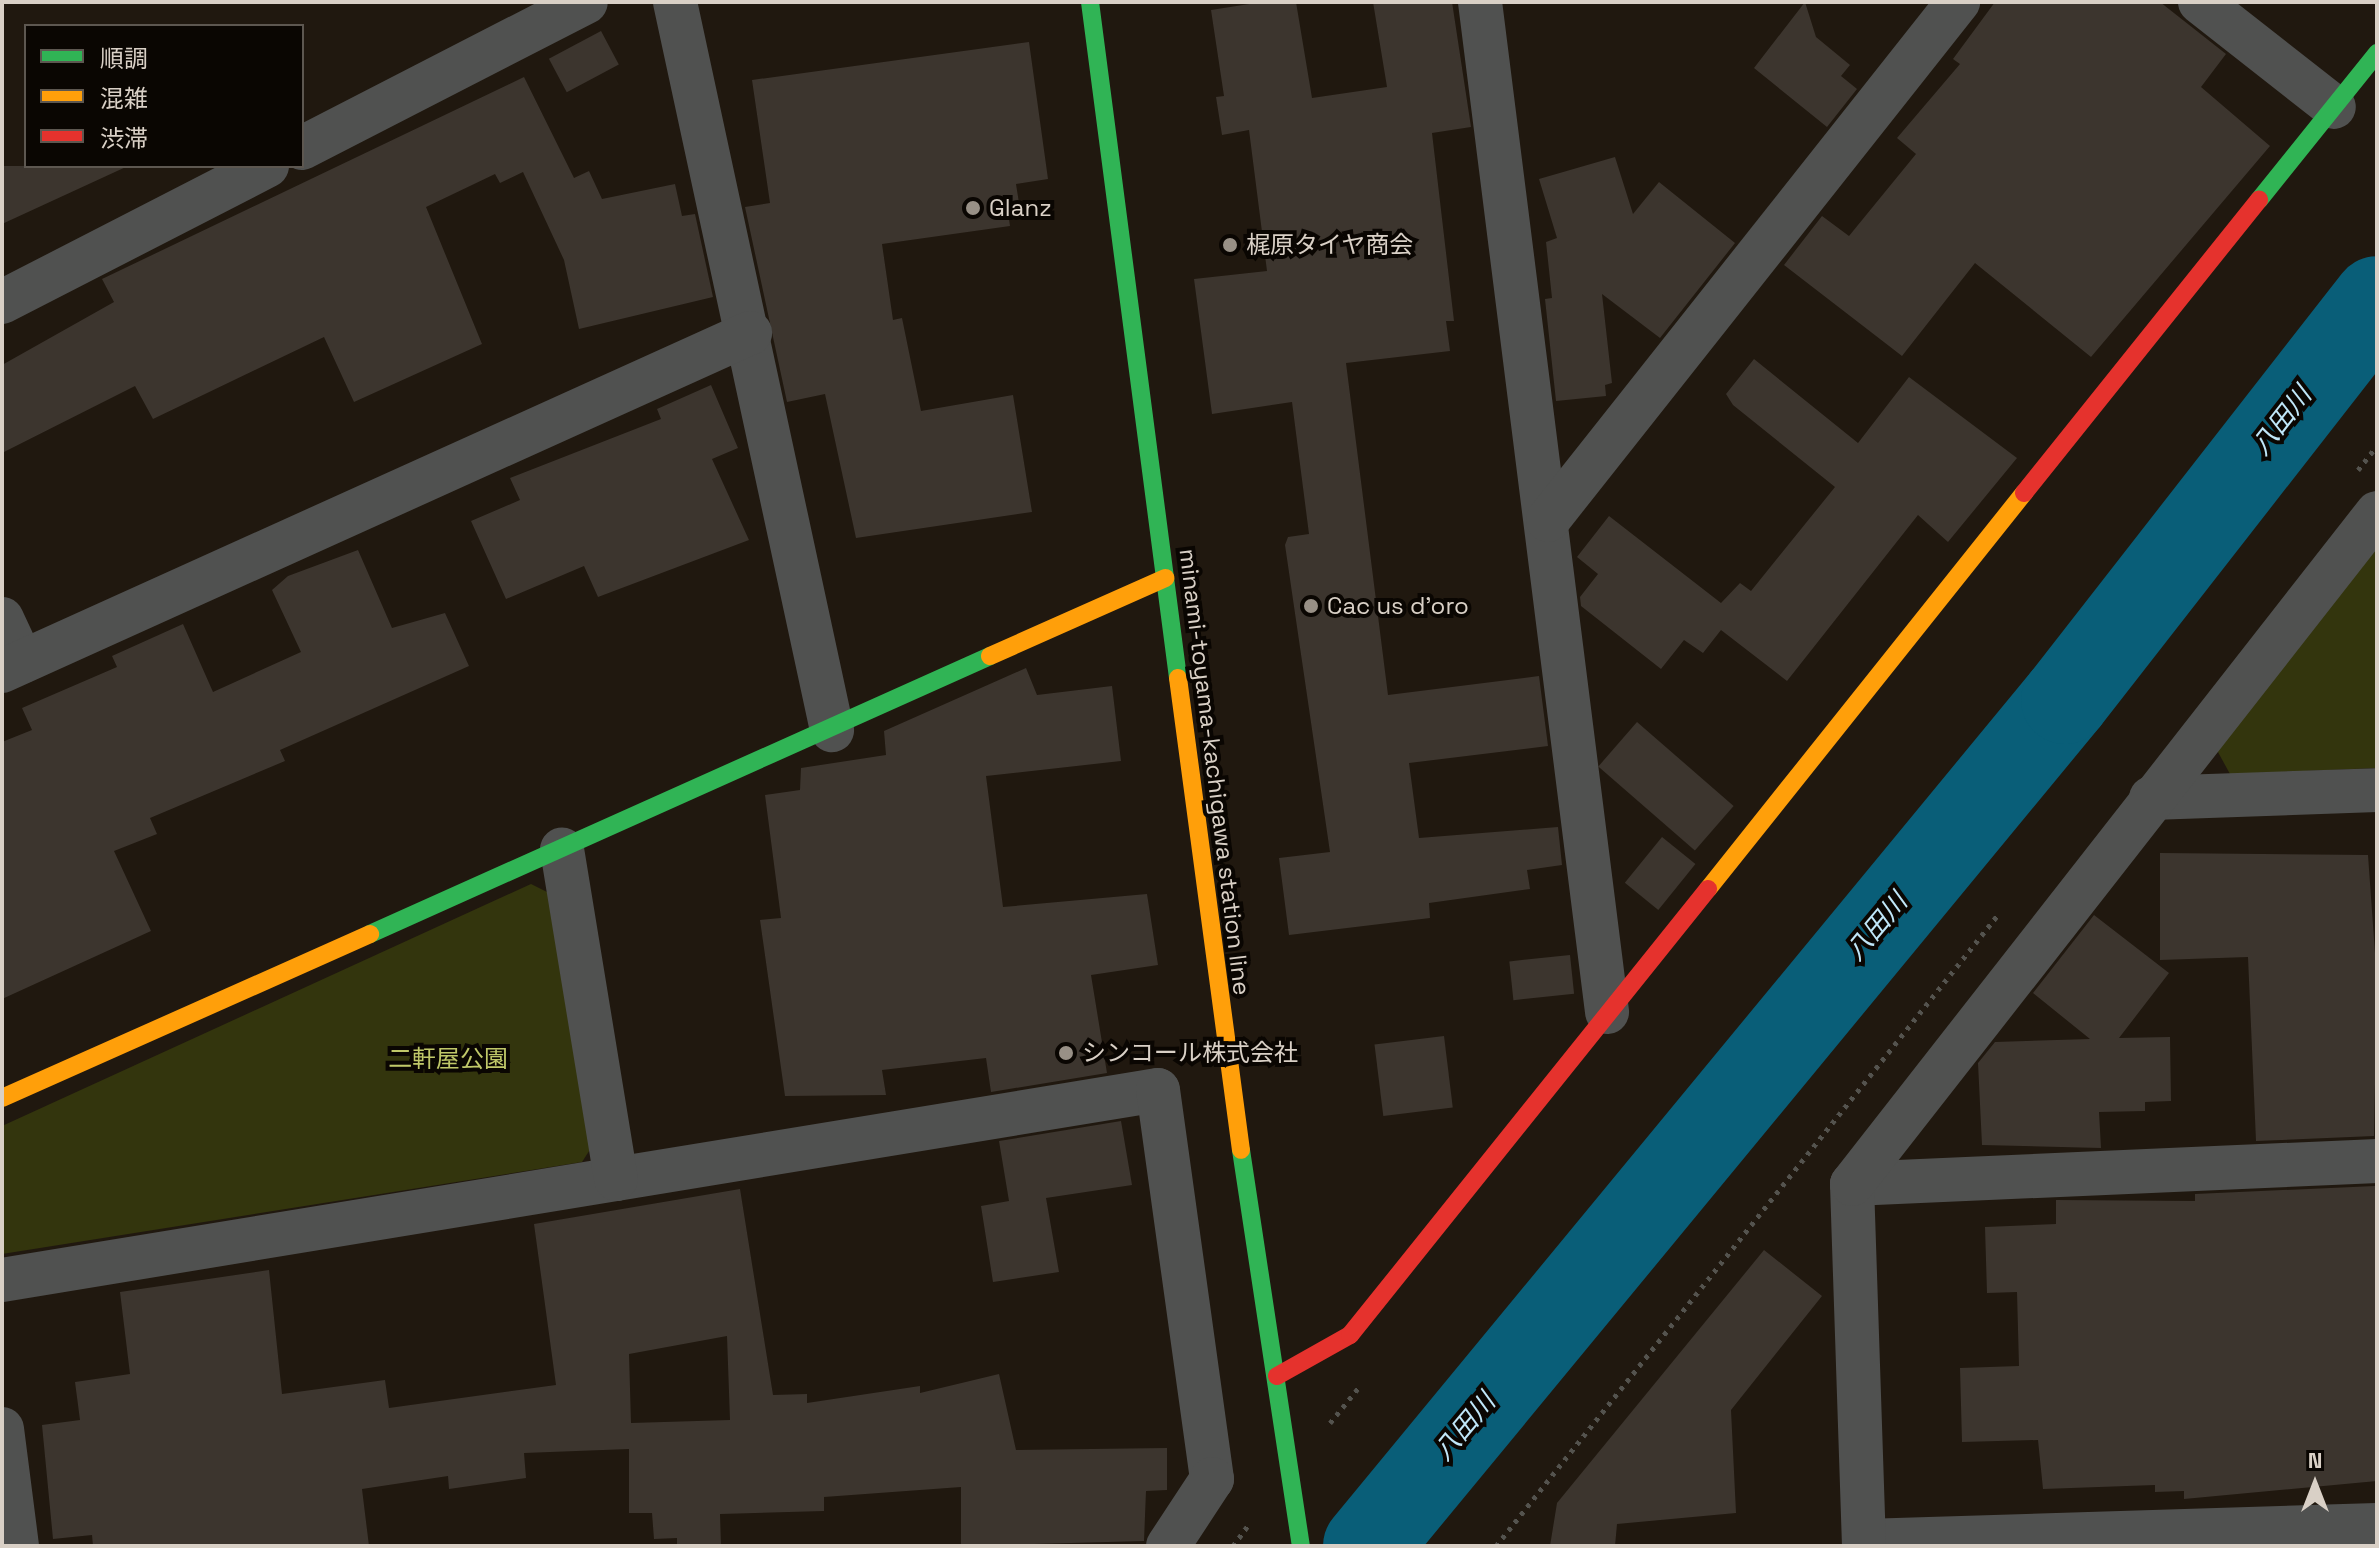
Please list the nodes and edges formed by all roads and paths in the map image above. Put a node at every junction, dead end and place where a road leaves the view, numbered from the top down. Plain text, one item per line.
1 (586, 2) edge
2 (675, 2) edge
3 (1090, 2) edge
4 (1480, 2) edge
5 (1958, 2) edge
6 (2200, 2) edge
7 (2377, 53) edge
8 (2334, 107) junction
9 (304, 147) edge
10 (263, 168) edge
11 (2, 302) edge
12 (750, 333) junction
13 (2377, 446) edge
14 (2362, 498) edge
15 (1548, 520) junction
16 (1165, 578) junction
17 (2, 619) edge
18 (12, 667) edge
19 (832, 730) junction
20 (2377, 790) edge
21 (2151, 798) junction
22 (562, 849) junction
23 (2007, 904) dead end
24 (1607, 1012) junction
25 (2, 1098) edge
26 (2377, 1161) edge
27 (616, 1179) junction
28 (1852, 1184) junction
29 (2, 1280) edge
30 (1277, 1376) junction
31 (2, 1429) edge
32 (2377, 1525) edge
33 (1864, 1543) edge
34 (17, 1546) edge
35 (1168, 1546) edge
36 (1301, 1546) edge
37 (1496, 1546) edge

1 - 9 street
2 - 12 street
3 - 16 street, minami-toyama-kachigawa station line
4 - 15 street
5 - 15 street
6 - 8 street
7 - 8 street
8 - 24 street
10 - 11 street
12 - 18 street
12 - 19 street
13 - 14 path
14 - 21 street
15 - 24 street
16 - 19 street
16 - 30 street, minami-toyama-kachigawa station line
17 - 18 street
19 - 22 street
20 - 21 street
21 - 28 street
22 - 25 street
22 - 27 street
23 - 37 path
24 - 30 street
26 - 28 street
27 - 29 street
27 - 35 street
28 - 33 street
30 - 36 street, minami-toyama-kachigawa station line
31 - 34 street
32 - 33 street

